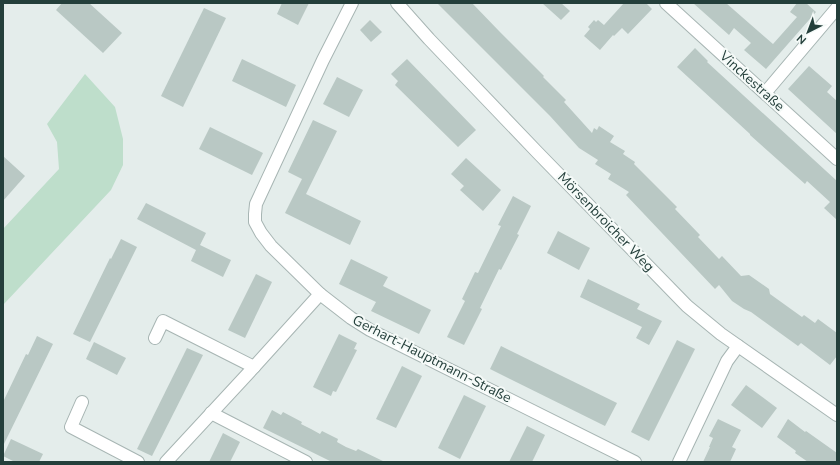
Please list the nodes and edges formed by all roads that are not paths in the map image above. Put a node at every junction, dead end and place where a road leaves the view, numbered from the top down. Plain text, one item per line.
1 (352, 3) edge
2 (397, 3) edge
3 (666, 3) edge
4 (837, 8) edge
5 (766, 93) junction
6 (837, 159) edge
7 (320, 294) junction
8 (155, 338) dead end
9 (738, 346) junction
10 (254, 367) junction
11 (82, 402) dead end
12 (211, 413) junction
13 (837, 415) edge
14 (138, 462) edge
15 (166, 462) edge
16 (306, 462) edge
17 (636, 462) edge
18 (679, 462) edge

1 - 7 street, Gerhart-Hauptmann-Straße
2 - 9 street, Mörsenbroicher Weg
3 - 5 street, Vinckestraße
4 - 5 street
5 - 6 street, Vinckestraße
7 - 10 street
7 - 17 street, Gerhart-Hauptmann-Straße
8 - 10 street
9 - 13 street, Mörsenbroicher Weg
9 - 18 street
10 - 12 street
11 - 14 street
12 - 15 street
12 - 16 street

